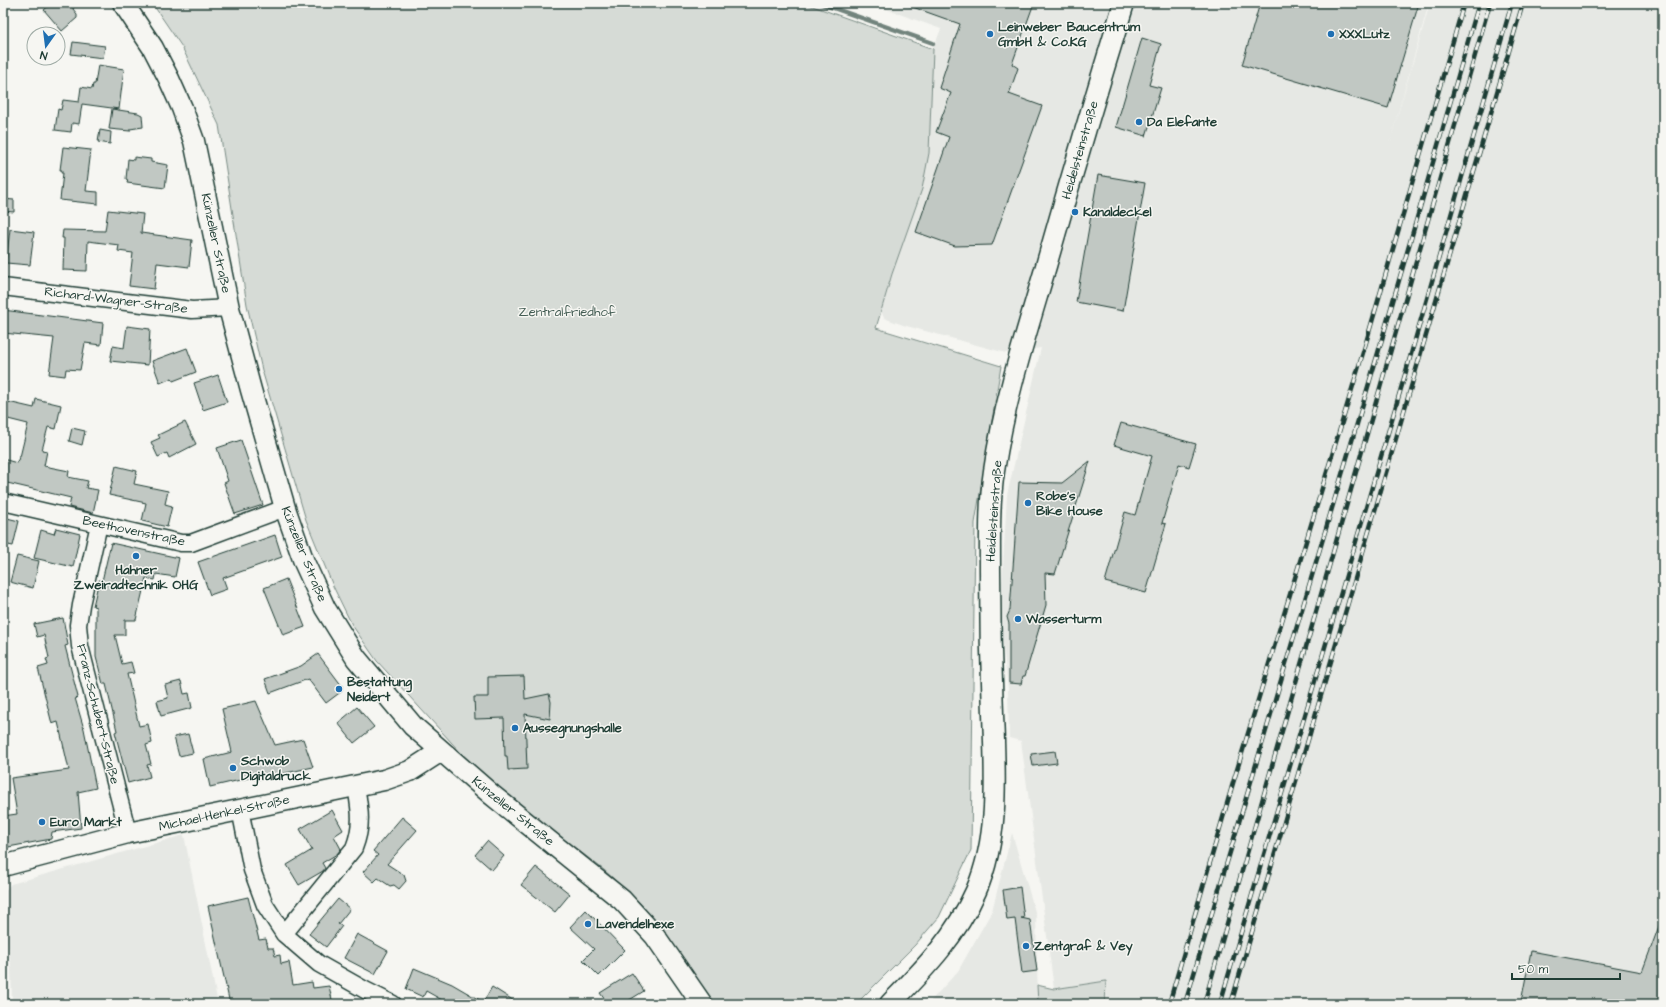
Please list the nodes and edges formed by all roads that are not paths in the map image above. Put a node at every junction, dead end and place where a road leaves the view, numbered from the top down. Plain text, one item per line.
1 (123, 3) edge
2 (1124, 3) edge
3 (3, 287) edge
4 (230, 308) junction
5 (3, 502) edge
6 (285, 508) junction
7 (99, 524) junction
8 (441, 751) junction
9 (356, 786) junction
10 (240, 809) junction
11 (128, 834) junction
12 (3, 866) edge
13 (284, 934) junction
14 (393, 1004) edge
15 (702, 1004) edge
16 (890, 1004) edge

1 - 4 main road, Künzeller Straße
2 - 16 main road, Heidelsteinstraße
3 - 4 street, Richard-Wagner-Straße
4 - 6 main road, Künzeller Straße
5 - 7 street, Beethovenstraße
6 - 7 street, Beethovenstraße
6 - 8 main road, Künzeller Straße
7 - 11 street, Franz-Schubert-Straße
8 - 9 main road, Michael-Henkel-Straße
8 - 15 main road, Künzeller Straße
9 - 10 main road, Michael-Henkel-Straße
9 - 13 street
10 - 11 main road, Michael-Henkel-Straße
10 - 13 street
11 - 12 main road, Michael-Henkel-Straße
13 - 14 street

